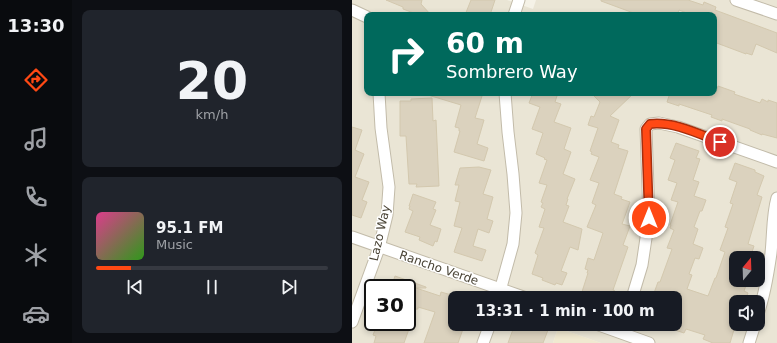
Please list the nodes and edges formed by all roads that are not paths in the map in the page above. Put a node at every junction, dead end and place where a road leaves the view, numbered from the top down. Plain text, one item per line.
1 (519, 0) edge
2 (742, 1) edge
3 (352, 10) edge
4 (515, 12) edge
5 (777, 14) edge
6 (364, 16) edge
7 (379, 96) edge
8 (505, 96) edge
9 (777, 162) edge
10 (777, 198) edge
11 (352, 237) edge
12 (379, 248) junction
13 (495, 291) edge
14 (500, 291) edge
15 (634, 291) edge
16 (765, 295) edge
17 (352, 322) edge
18 (487, 331) edge
19 (626, 331) edge
20 (753, 331) edge
21 (483, 343) edge
22 (649, 343) edge
23 (749, 343) edge

1 - 4 street
2 - 5 street
3 - 6 street
7 - 12 street, Lazo Way
8 - 14 street
9 - 15 street
10 - 16 street
11 - 12 street, Rancho Verde
12 - 13 street, Rancho Verde
12 - 17 street, Lazo Way
18 - 21 street
19 - 22 street
20 - 23 street

